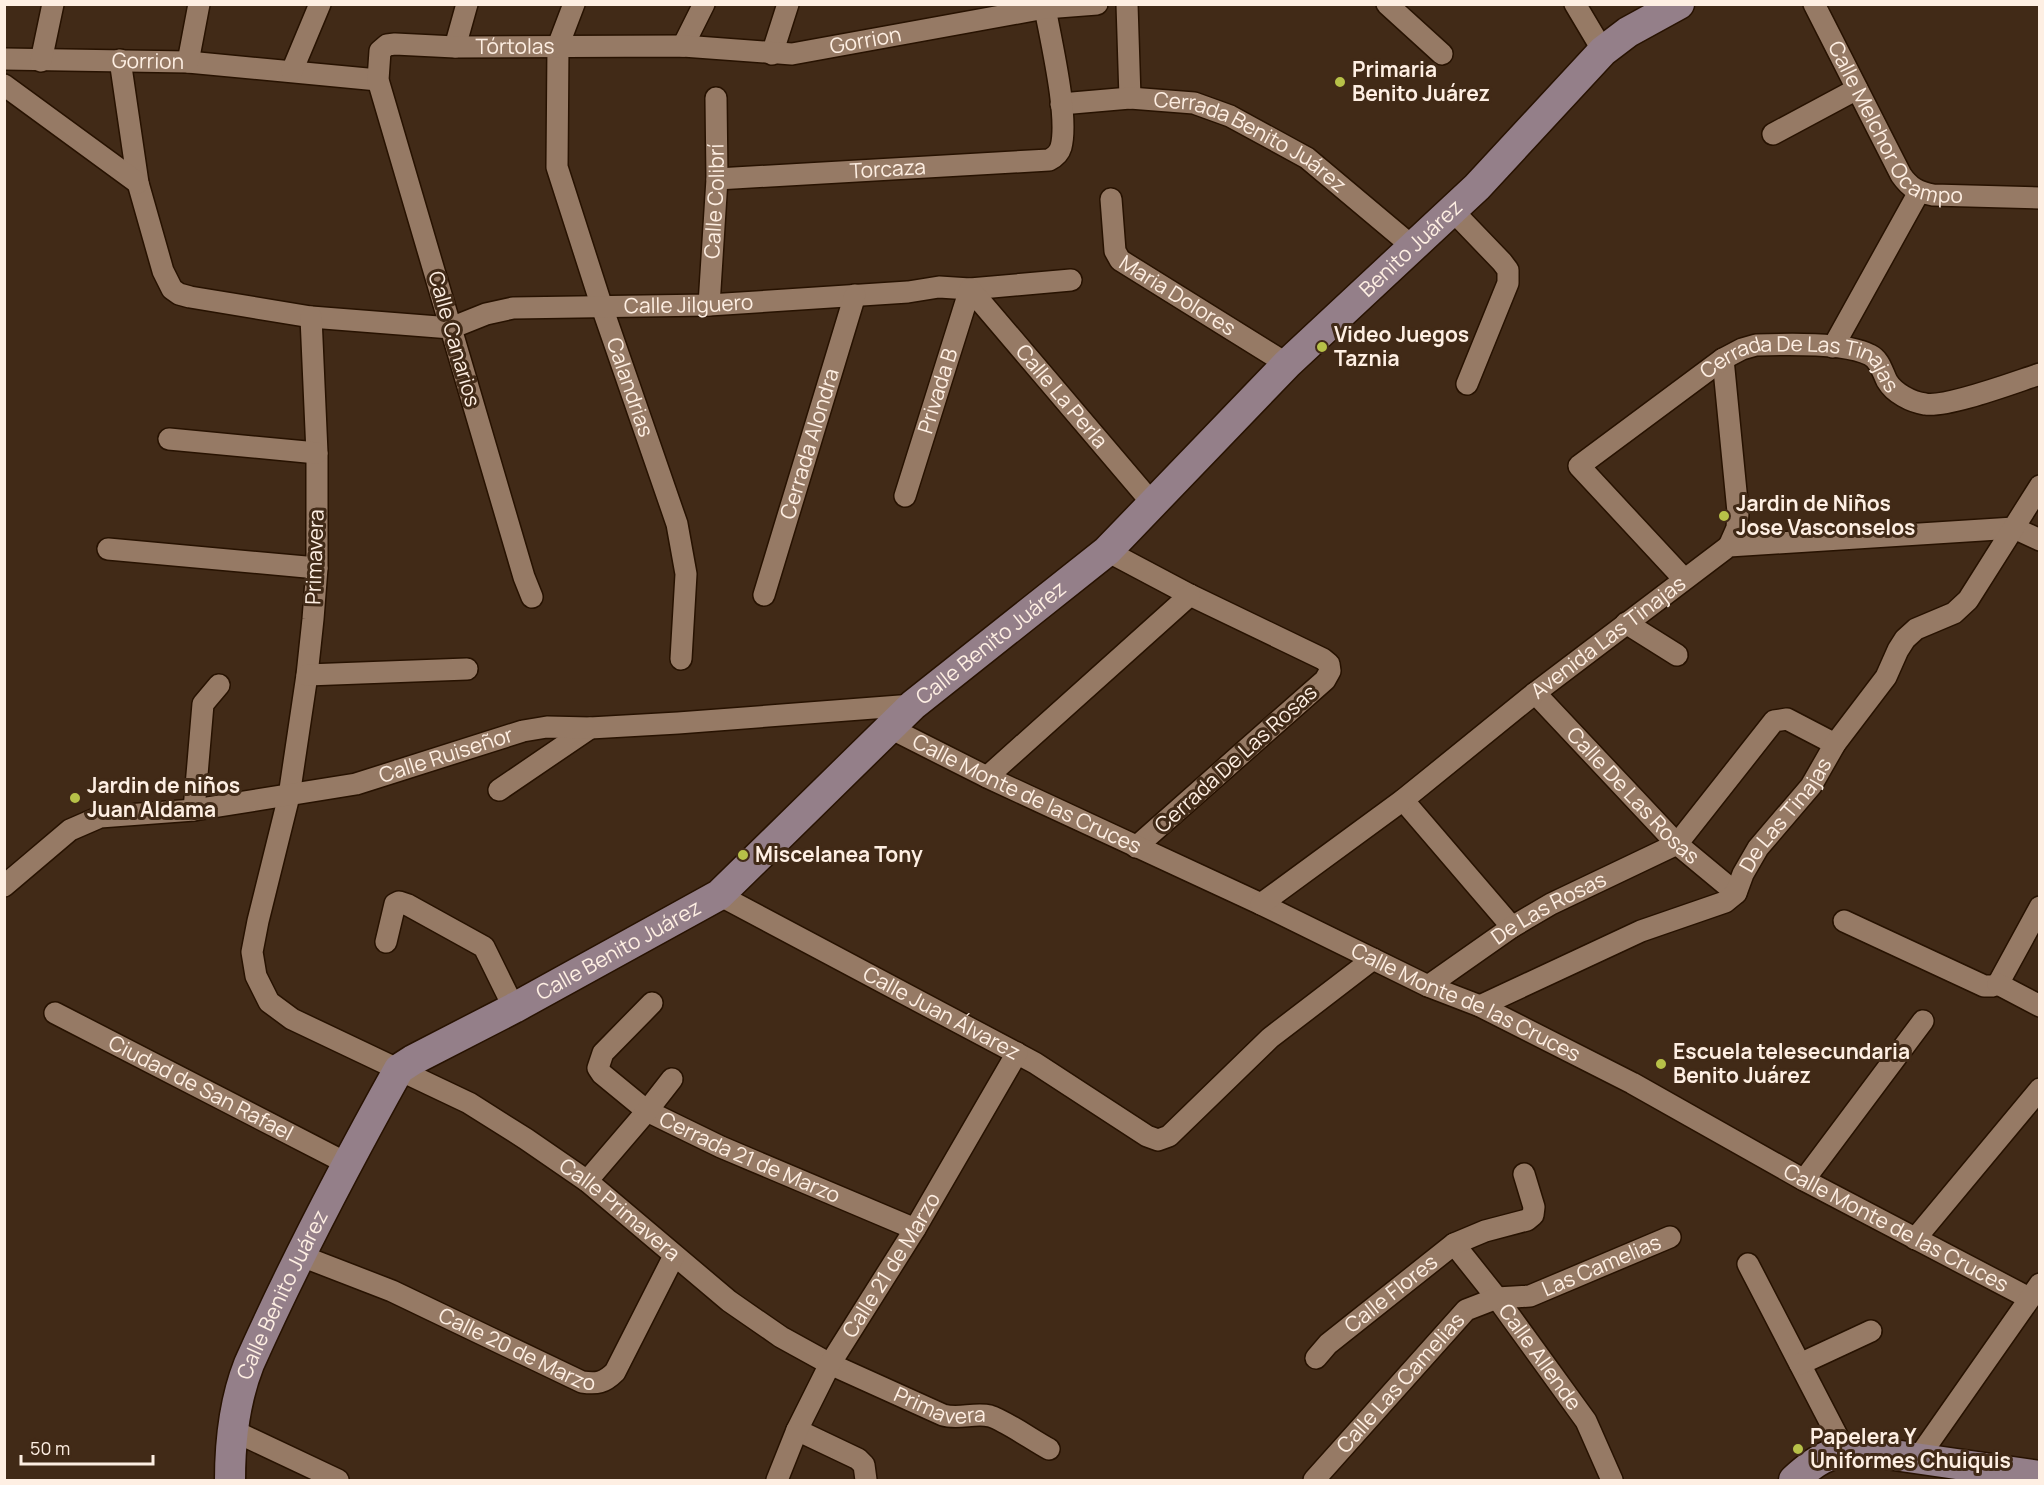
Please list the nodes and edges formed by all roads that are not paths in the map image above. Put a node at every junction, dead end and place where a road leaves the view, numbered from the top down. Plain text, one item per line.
1 (53, 4) edge
2 (199, 4) edge
3 (320, 4) edge
4 (467, 4) edge
5 (574, 4) edge
6 (704, 4) edge
7 (788, 4) edge
8 (1097, 4) edge
9 (1127, 4) edge
10 (1387, 4) edge
11 (1575, 4) edge
12 (1679, 4) edge
13 (1814, 4) edge
14 (1045, 8) junction
15 (558, 46) junction
16 (683, 46) junction
17 (455, 47) junction
18 (1604, 51) junction
19 (772, 54) junction
20 (1442, 54) dead end
21 (4, 59) edge
22 (120, 60) junction
23 (41, 61) junction
24 (188, 62) junction
25 (292, 71) junction
26 (378, 81) junction
27 (4, 85) edge
28 (1857, 89) junction
29 (716, 98) dead end
30 (1130, 98) junction
31 (1061, 104) junction
32 (1773, 134) dead end
33 (717, 179) junction
34 (138, 183) junction
35 (1919, 192) junction
36 (2040, 198) edge
37 (1111, 199) dead end
38 (1453, 211) junction
39 (1413, 247) junction
40 (1071, 280) dead end
41 (970, 289) junction
42 (855, 295) junction
43 (709, 305) junction
44 (602, 307) junction
45 (311, 317) junction
46 (451, 328) junction
47 (1833, 346) junction
48 (1724, 359) junction
49 (1287, 364) junction
50 (2040, 374) edge
51 (1467, 384) dead end
52 (169, 439) dead end
53 (317, 453) junction
54 (2040, 486) edge
55 (905, 496) dead end
56 (1154, 504) junction
57 (2014, 528) junction
58 (2040, 540) edge
59 (1729, 546) junction
60 (108, 549) dead end
61 (1107, 551) junction
62 (317, 568) junction
63 (1684, 579) junction
64 (764, 595) dead end
65 (1190, 595) junction
66 (532, 597) dead end
67 (1626, 623) junction
68 (1677, 655) dead end
69 (681, 659) dead end
70 (467, 669) dead end
71 (308, 675) junction
72 (219, 686) dead end
73 (1535, 693) junction
74 (913, 705) junction
75 (590, 728) junction
76 (890, 728) junction
77 (1834, 744) junction
78 (987, 777) junction
79 (499, 790) dead end
80 (289, 796) junction
81 (1403, 800) junction
82 (194, 810) junction
83 (1677, 844) junction
84 (1136, 847) junction
85 (4, 886) edge
86 (1736, 893) junction
87 (718, 895) junction
88 (1261, 904) junction
89 (2040, 907) edge
90 (1844, 921) dead end
91 (1512, 927) junction
92 (386, 942) dead end
93 (1373, 959) junction
94 (1998, 984) junction
95 (1428, 986) junction
96 (651, 1003) dead end
97 (1480, 1006) junction
98 (2040, 1006) edge
99 (514, 1008) junction
100 (55, 1013) dead end
101 (1923, 1021) dead end
102 (1017, 1053) junction
103 (399, 1069) junction
104 (672, 1079) dead end
105 (2040, 1089) edge
106 (646, 1111) junction
107 (346, 1163) junction
108 (1524, 1174) dead end
109 (1804, 1180) junction
110 (586, 1181) junction
111 (915, 1229) junction
112 (1670, 1237) dead end
113 (1915, 1239) junction
114 (1454, 1244) junction
115 (299, 1255) junction
116 (674, 1256) junction
117 (1748, 1264) dead end
118 (2034, 1291) edge
119 (1497, 1298) junction
120 (1871, 1331) dead end
121 (1322, 1351) dead end
122 (830, 1364) junction
123 (1800, 1364) junction
124 (232, 1430) junction
125 (797, 1430) junction
126 (1049, 1449) dead end
127 (1845, 1451) junction
128 (1918, 1458) junction
129 (2040, 1476) edge
130 (230, 1480) edge
131 (338, 1480) edge
132 (777, 1480) edge
133 (866, 1480) edge
134 (1314, 1480) edge
135 (1612, 1480) edge
136 (1794, 1480) edge

1 - 23 street
2 - 24 street
3 - 25 street
4 - 17 street
5 - 15 street
6 - 16 street
7 - 19 street
8 - 14 street
9 - 30 street
10 - 20 street
11 - 18 street
12 - 18 street, Benito Juárez
13 - 28 street, Calle Melchor Ocampo
14 - 19 street, Gorrion
14 - 31 street
15 - 16 street, Tórtolas
15 - 17 street, Tórtolas
15 - 44 street, Calandrias
16 - 19 street, Gorrion
17 - 26 street, Tórtolas
18 - 38 street, Benito Juárez
21 - 23 street, Gorrion
22 - 23 street, Gorrion
22 - 24 street, Gorrion
22 - 34 street
24 - 25 street, Gorrion
25 - 26 street, Gorrion
26 - 46 street, Calle Canarios
27 - 34 street
28 - 32 street
28 - 35 street, Calle Melchor Ocampo
29 - 33 street, Calle Colibrí
30 - 31 street, Cerrada Benito Juárez
30 - 39 street, Cerrada Benito Juárez
31 - 33 street, Torcaza
33 - 43 street, Calle Colibrí
34 - 45 street
35 - 36 street, Calle Melchor Ocampo
35 - 47 street
37 - 49 street, Maria Dolores
38 - 39 street, Benito Juárez
38 - 51 street
39 - 49 street, Benito Juárez
40 - 41 street, Calle Jilguero
41 - 42 street, Calle Jilguero
41 - 55 street, Privada B
41 - 56 street, Calle La Perla
42 - 43 street, Calle Jilguero
42 - 64 street, Cerrada Alondra
43 - 44 street, Calle Jilguero
44 - 46 street, Calle Jilguero
44 - 69 street, Calandrias
45 - 46 street, Calle Jilguero
45 - 53 street, Primavera
46 - 66 street, Calle Canarios
47 - 48 street, Cerrada De Las Tinajas
47 - 50 street, Cerrada De Las Tinajas
48 - 59 street
48 - 63 street, Cerrada De Las Tinajas
49 - 56 street, Benito Juárez
52 - 53 street
53 - 62 street, Primavera
54 - 57 street, De Las Tinajas
56 - 61 street, Calle Benito Juárez
57 - 58 street
57 - 59 street
57 - 77 street, De Las Tinajas
59 - 63 street, Avenida Las Tinajas
60 - 62 street
61 - 65 street, Cerrada De Las Rosas
61 - 74 street, Calle Benito Juárez
62 - 71 street, Primavera
63 - 67 street, Avenida Las Tinajas
65 - 78 street
65 - 84 street, Cerrada De Las Rosas
67 - 68 street
67 - 73 street, Avenida Las Tinajas
70 - 71 street
71 - 80 street, Primavera
72 - 82 street
73 - 81 street, Avenida Las Tinajas
73 - 83 street, Calle De Las Rosas
74 - 75 street, Calle Ruiseñor
74 - 76 street, Calle Benito Juárez
75 - 79 street
75 - 80 street, Calle Ruiseñor
76 - 78 street, Calle Monte de las Cruces
76 - 87 street, Calle Benito Juárez
77 - 83 street
77 - 86 street, De Las Tinajas
78 - 84 street, Calle Monte de las Cruces
80 - 82 street, Calle Ruiseñor
80 - 103 street, Calle Primavera
81 - 88 street, Avenida Las Tinajas
81 - 91 street
82 - 85 street, Calle Ruiseñor
83 - 86 street, Calle De Las Rosas
83 - 91 street, De Las Rosas
84 - 88 street, Calle Monte de las Cruces
86 - 97 street, De Las Tinajas
87 - 99 street, Calle Benito Juárez
87 - 102 street, Calle Juan Álvarez
88 - 93 street, Calle Monte de las Cruces
89 - 94 street
90 - 94 street
91 - 95 street, De Las Rosas
92 - 99 street
93 - 95 street, Calle Monte de las Cruces
93 - 102 street, Calle Juan Álvarez
94 - 98 street
95 - 97 street, Calle Monte de las Cruces
96 - 106 street, Cerrada 21 de Marzo
97 - 109 street, Calle Monte de las Cruces
99 - 103 street, Calle Benito Juárez
100 - 107 street, Ciudad de San Rafael
101 - 109 street
102 - 111 street, Calle 21 de Marzo
103 - 107 street, Calle Benito Juárez
103 - 110 street, Calle Primavera
104 - 106 street
105 - 113 street
106 - 110 street
106 - 111 street, Cerrada 21 de Marzo
107 - 115 street, Calle Benito Juárez
108 - 114 street
109 - 113 street, Calle Monte de las Cruces
110 - 116 street, Calle Primavera
111 - 122 street, Calle 21 de Marzo
112 - 119 street, Las Camelias
113 - 118 street, Calle Monte de las Cruces
114 - 119 street, Calle Allende
114 - 121 street, Calle Flores
115 - 116 street, Calle 20 de Marzo
115 - 124 street, Calle Benito Juárez
116 - 122 street, Calle Primavera
117 - 123 street
118 - 128 street
119 - 134 street, Calle Las Camelias
119 - 135 street, Calle Allende
120 - 123 street
122 - 125 street, Calle 21 de Marzo
122 - 126 street, Primavera
123 - 127 street
124 - 130 street, Calle Benito Juárez
124 - 131 street
125 - 132 street, Calle 21 de Marzo
125 - 133 street
127 - 128 street
127 - 136 street
128 - 129 street

